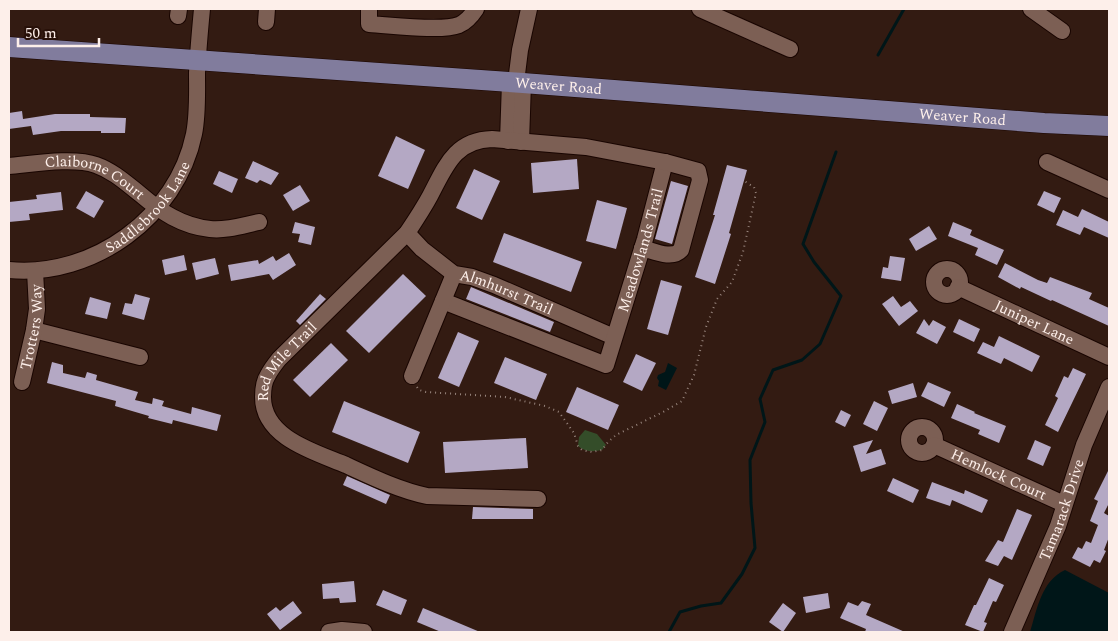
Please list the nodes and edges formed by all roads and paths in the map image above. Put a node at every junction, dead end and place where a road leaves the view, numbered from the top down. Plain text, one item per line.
1 (202, 9) edge
2 (476, 9) edge
3 (529, 9) edge
4 (700, 9) edge
5 (1032, 9) edge
6 (369, 16) edge
7 (1062, 32) dead end
8 (9, 47) edge
9 (790, 48) dead end
10 (198, 60) junction
11 (516, 82) junction
12 (1109, 126) edge
13 (514, 142) junction
14 (665, 162) junction
15 (1048, 162) dead end
16 (9, 166) edge
17 (744, 181) dead end
18 (1109, 190) edge
19 (157, 208) junction
20 (259, 222) dead end
21 (407, 234) junction
22 (642, 248) junction
23 (9, 270) edge
24 (35, 271) junction
25 (454, 274) junction
26 (958, 287) dead end
27 (443, 300) junction
28 (34, 330) junction
29 (614, 337) junction
30 (140, 357) dead end
31 (1109, 357) edge
32 (412, 376) joint
33 (22, 382) dead end
34 (1109, 387) edge
35 (934, 445) dead end
36 (538, 499) dead end
37 (1064, 504) junction
38 (328, 632) edge
39 (364, 632) edge
40 (1012, 632) edge

1 - 10 street, Saddlebrook Lane
2 - 6 street
3 - 11 street
4 - 9 street
5 - 7 street
8 - 10 main road, Weaver Road
10 - 11 main road, Weaver Road
10 - 19 street, Saddlebrook Lane
11 - 12 main road, Weaver Road
11 - 13 street
13 - 14 street, Red Mile Trail
13 - 21 street, Red Mile Trail
14 - 22 street, Meadowlands Trail
14 - 22 street, Red Mile Trail
15 - 18 street
16 - 19 street, Claiborne Court
17 - 32 path
19 - 20 street, Claiborne Court
19 - 24 street, Saddlebrook Lane
21 - 25 street, Almhurst Trail
21 - 36 street, Red Mile Trail
22 - 29 street, Meadowlands Trail
23 - 24 street, Saddlebrook Lane
24 - 28 street, Trotters Way
25 - 27 street
25 - 29 street, Almhurst Trail
26 - 31 street, Juniper Lane
27 - 29 street, Meadowlands Trail
27 - 32 street
28 - 30 street
28 - 33 street, Trotters Way
34 - 37 street, Tamarack Drive
35 - 37 street, Hemlock Court
37 - 40 street, Tamarack Drive
38 - 39 street

